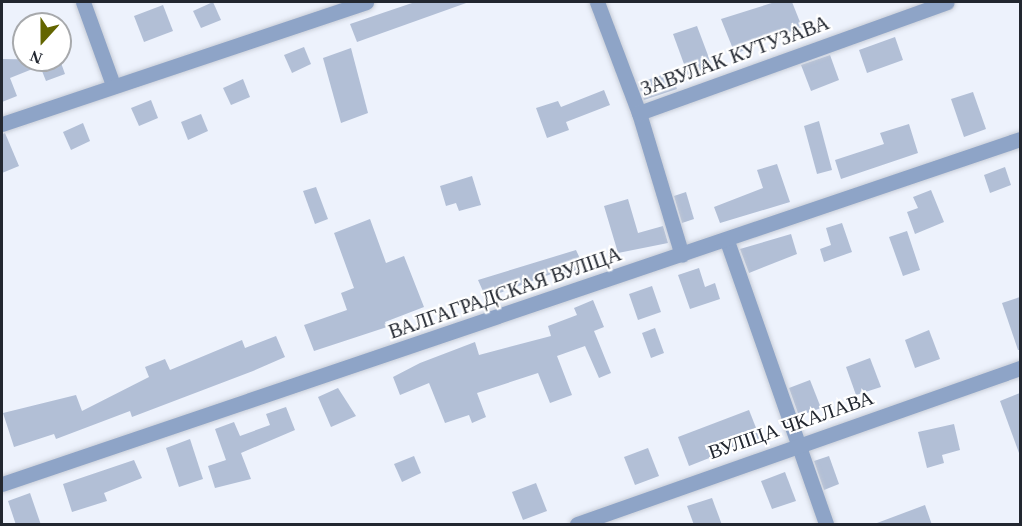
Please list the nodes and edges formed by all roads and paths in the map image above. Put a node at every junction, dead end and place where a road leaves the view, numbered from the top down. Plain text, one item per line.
1 (83, 2) edge
2 (366, 2) edge
3 (597, 2) edge
4 (947, 2) edge
5 (113, 85) junction
6 (639, 113) junction
7 (2, 124) edge
8 (1020, 140) edge
9 (727, 241) junction
10 (682, 255) junction
11 (1020, 368) edge
12 (794, 444) junction
13 (2, 484) edge
14 (577, 525) edge
15 (826, 525) edge

1 - 5 street
2 - 5 street
3 - 6 street
4 - 6 street, ЗАВУЛАК КУТУЗАВА
5 - 7 street
6 - 10 street
8 - 9 street, ВАЛГАГРАДСКАЯ ВУЛІЦА
9 - 10 street, ВАЛГАГРАДСКАЯ ВУЛІЦА
9 - 12 street
10 - 13 street, ВАЛГАГРАДСКАЯ ВУЛІЦА
11 - 12 street, ВУЛІЦА ЧКАЛАВА
12 - 14 street, ВУЛІЦА ЧКАЛАВА
12 - 15 street

